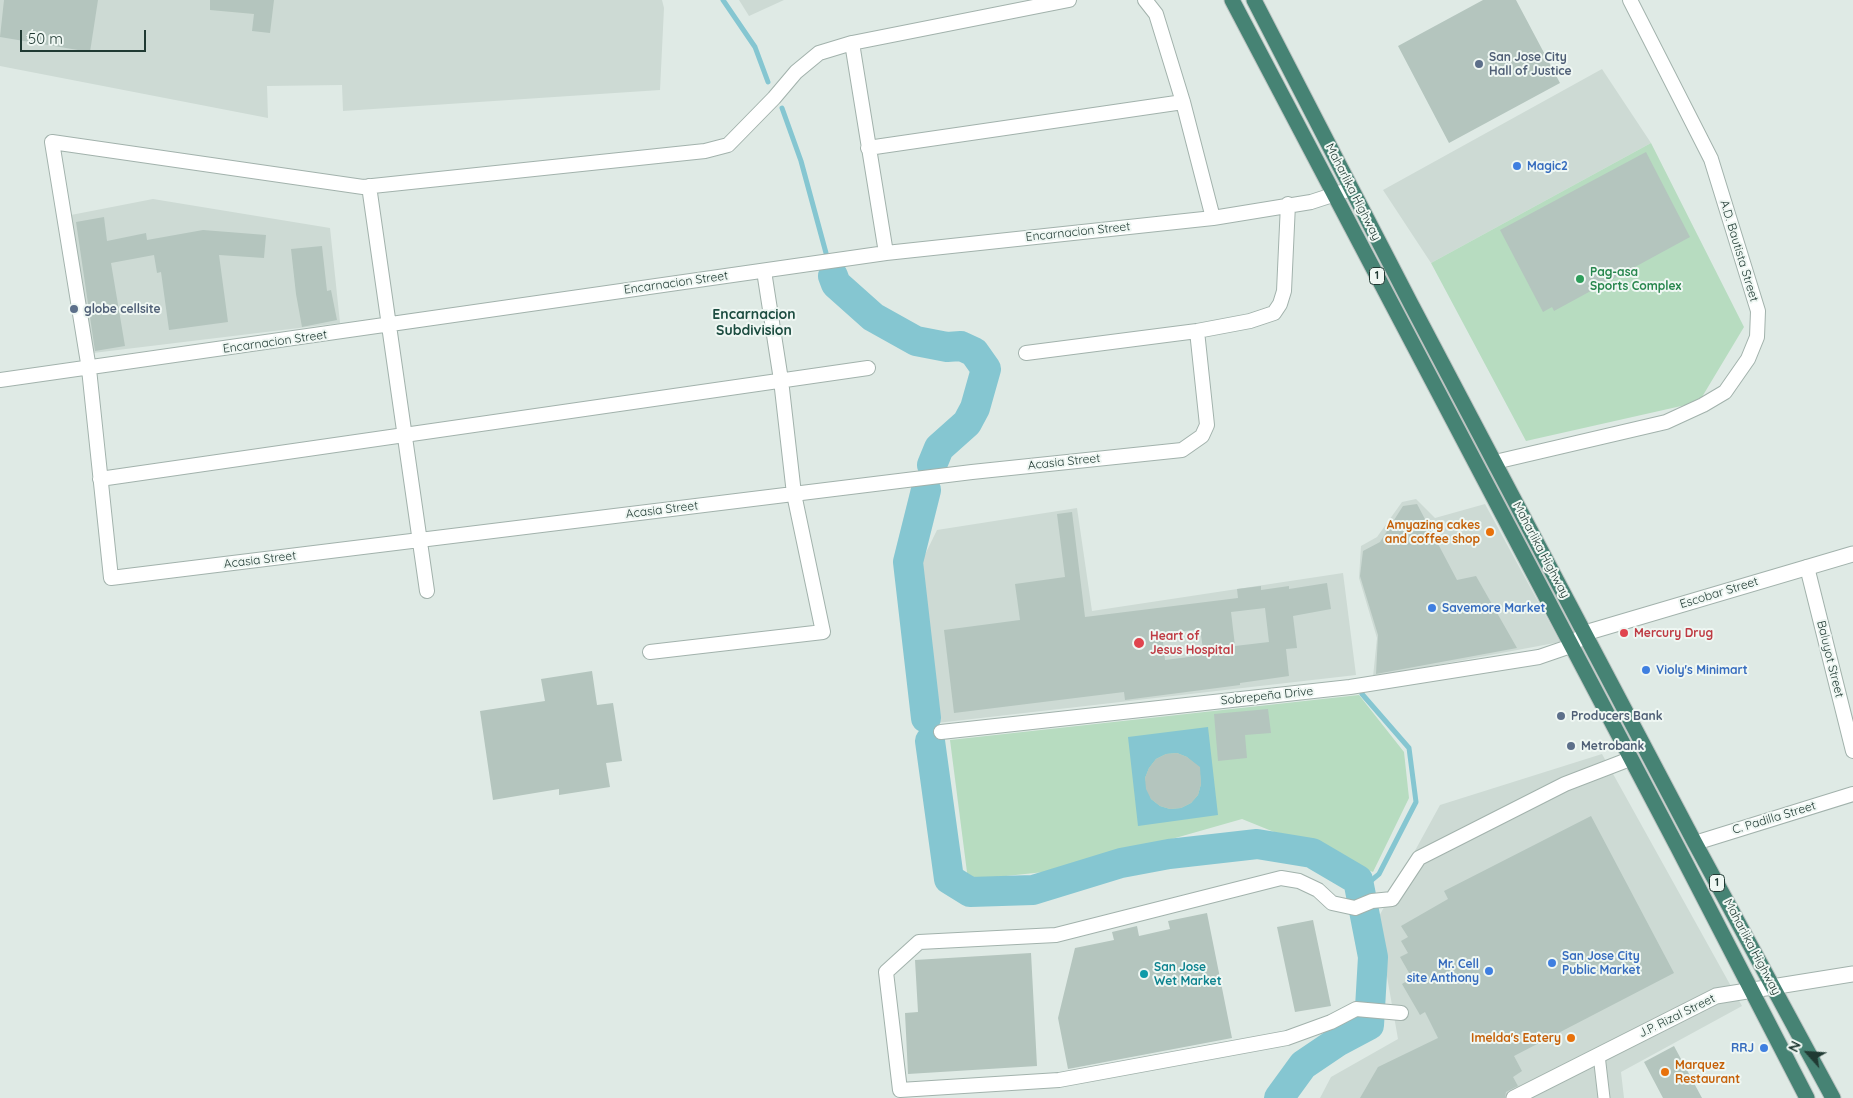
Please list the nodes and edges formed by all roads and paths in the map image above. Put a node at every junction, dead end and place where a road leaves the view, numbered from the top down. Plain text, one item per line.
1 (1069, 0) edge
2 (1145, 0) edge
3 (1232, 0) edge
4 (1254, 0) edge
5 (1630, 0) edge
6 (852, 43) junction
7 (1183, 102) junction
8 (868, 148) junction
9 (369, 186) junction
10 (1351, 189) junction
11 (1334, 195) junction
12 (1288, 204) junction
13 (1213, 218) junction
14 (886, 253) junction
15 (764, 271) junction
16 (388, 325) junction
17 (1197, 331) junction
18 (1026, 353) dead end
19 (868, 368) dead end
20 (89, 369) junction
21 (0, 380) edge
22 (781, 380) junction
23 (404, 435) junction
24 (1495, 462) junction
25 (100, 479) junction
26 (794, 494) junction
27 (420, 540) junction
28 (1853, 554) edge
29 (1807, 567) junction
30 (427, 591) dead end
31 (1585, 633) junction
32 (1571, 646) junction
33 (650, 652) dead end
34 (941, 732) dead end
35 (1853, 751) edge
36 (1630, 759) junction
37 (1853, 794) edge
38 (1695, 843) junction
39 (1853, 974) edge
40 (1774, 987) junction
41 (1750, 990) junction
42 (1401, 1014) dead end
43 (1599, 1054) junction
44 (1514, 1098) edge
45 (1604, 1098) edge
46 (1807, 1098) edge
47 (1833, 1098) edge

1 - 6 street
2 - 7 street
3 - 11 highway, Maharlika Highway / 1
4 - 10 highway, Maharlika Highway / 1
5 - 24 street, A.D. Bautista Street
6 - 8 street
6 - 9 street
7 - 8 street
7 - 13 street
8 - 14 street
9 - 16 street
9 - 20 street
10 - 11 street, Encarnacion Street
10 - 24 highway, Maharlika Highway / 1
11 - 12 street, Encarnacion Street
11 - 32 highway, Maharlika Highway / 1
12 - 13 street, Encarnacion Street
12 - 17 street
13 - 14 street, Encarnacion Street
14 - 15 street, Encarnacion Street
15 - 16 street, Encarnacion Street
15 - 22 street
16 - 20 street, Encarnacion Street
16 - 23 street
17 - 18 street
17 - 26 street, Acasia Street
19 - 22 street
20 - 21 street, Encarnacion Street
20 - 25 street
22 - 23 street
22 - 26 street
23 - 25 street
23 - 27 street
24 - 31 highway, Maharlika Highway / 1
25 - 27 street, Acasia Street
26 - 27 street, Acasia Street
26 - 33 street
27 - 30 street
28 - 29 street, Escobar Street
29 - 31 street, Escobar Street
29 - 35 street, Baluyot Street
31 - 32 street, Sobrepeña Drive
31 - 38 highway, Maharlika Highway / 1
32 - 34 street, Sobrepeña Drive
32 - 36 highway, Maharlika Highway / 1
36 - 41 highway, Maharlika Highway / 1
36 - 42 street
37 - 38 street, C. Padilla Street
38 - 40 highway, Maharlika Highway / 1
39 - 40 street, J.P. Rizal Street
40 - 41 street, J.P. Rizal Street
40 - 47 highway, Maharlika Highway / 1
41 - 43 street, J.P. Rizal Street
41 - 46 highway, Maharlika Highway / 1
43 - 44 street, J.P. Rizal Street
43 - 45 street

